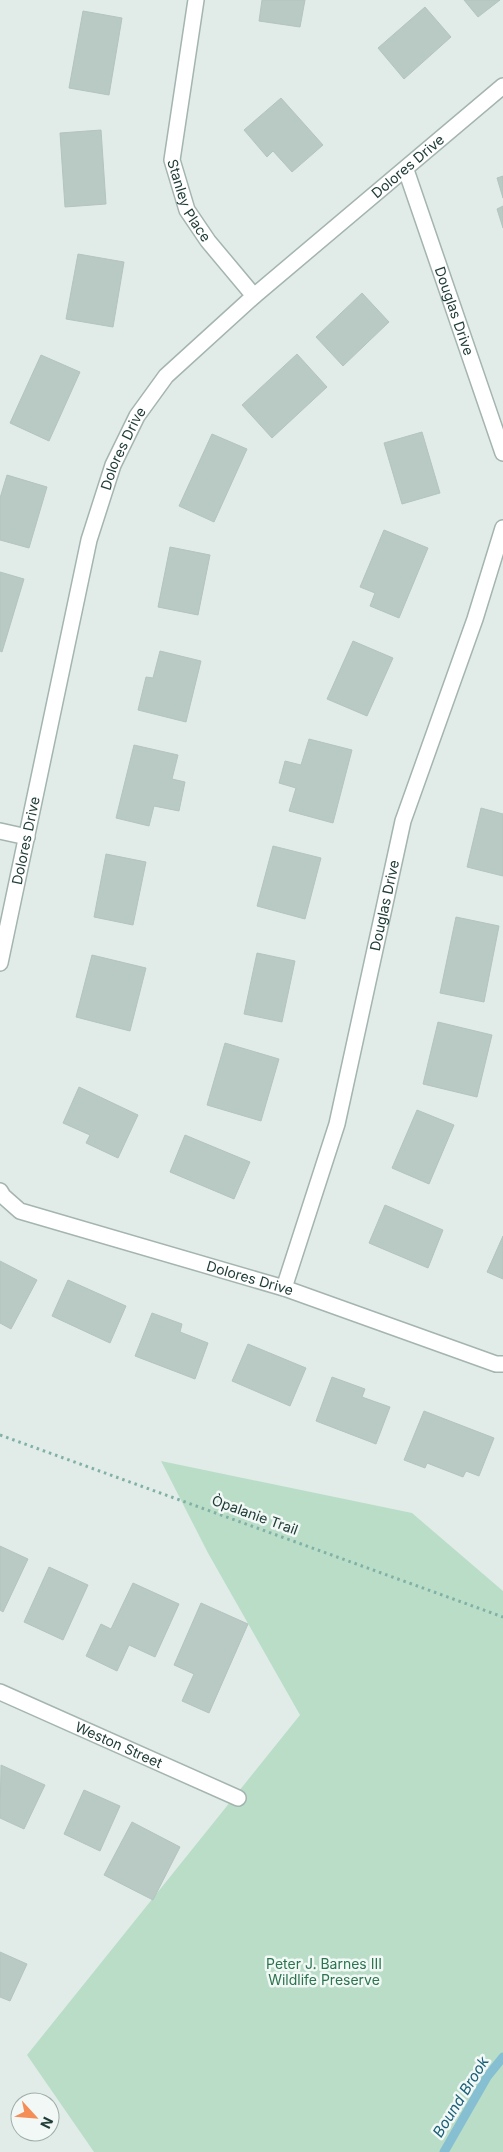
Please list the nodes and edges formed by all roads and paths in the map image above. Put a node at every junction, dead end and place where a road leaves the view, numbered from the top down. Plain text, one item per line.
1 (196, 0) edge
2 (503, 86) edge
3 (406, 170) junction
4 (254, 296) junction
5 (503, 453) edge
6 (503, 528) edge
7 (0, 831) edge
8 (27, 837) junction
9 (0, 963) edge
10 (0, 1191) edge
11 (284, 1288) junction
12 (503, 1364) edge
13 (0, 1435) edge
14 (503, 1617) edge
15 (0, 1692) edge
16 (238, 1798) dead end

1 - 4 street, Stanley Place
2 - 3 street, Dolores Drive
3 - 4 street, Dolores Drive
3 - 5 street, Douglas Drive
4 - 8 street, Dolores Drive
6 - 11 street, Douglas Drive
7 - 8 street
8 - 9 street, Dolores Drive
10 - 11 street, Dolores Drive
11 - 12 street, Dolores Drive
13 - 14 path, Òpalanie Trail
15 - 16 street, Weston Street

